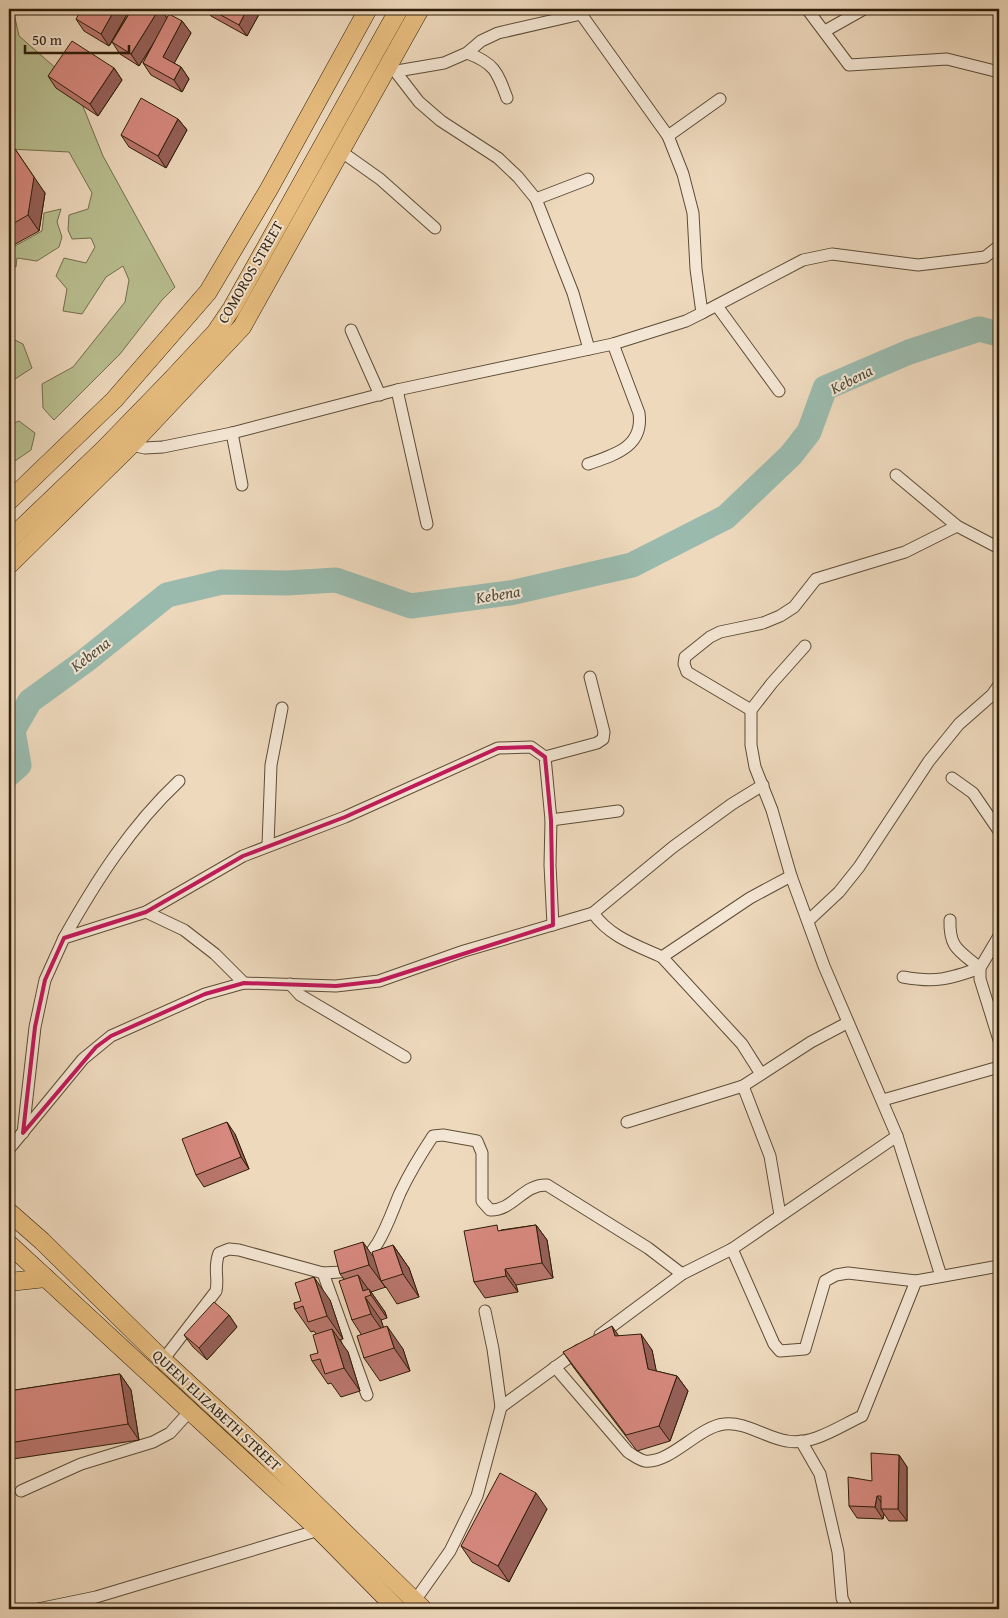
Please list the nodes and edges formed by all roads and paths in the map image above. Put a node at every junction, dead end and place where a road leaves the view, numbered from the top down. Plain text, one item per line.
1 (368, 9) edge
2 (399, 9) edge
3 (420, 9) edge
4 (807, 9) edge
5 (864, 9) edge
6 (583, 10) edge
7 (825, 31) junction
8 (467, 53) junction
9 (393, 68) junction
10 (999, 72) edge
11 (507, 98) dead end
12 (720, 99) dead end
13 (668, 136) junction
14 (339, 150) junction
15 (588, 179) dead end
16 (536, 199) junction
17 (436, 228) dead end
18 (999, 246) edge
19 (717, 306) junction
20 (702, 313) junction
21 (351, 330) dead end
22 (613, 344) junction
23 (589, 349) junction
24 (397, 390) junction
25 (779, 392) dead end
26 (380, 395) junction
27 (232, 433) junction
28 (131, 445) junction
29 (588, 464) dead end
30 (896, 475) dead end
31 (242, 485) dead end
32 (9, 501) edge
33 (427, 524) dead end
34 (957, 526) junction
35 (9, 540) edge
36 (999, 548) edge
37 (9, 565) edge
38 (806, 646) dead end
39 (590, 677) dead end
40 (999, 685) edge
41 (282, 708) dead end
42 (751, 710) junction
43 (545, 756) junction
44 (952, 778) dead end
45 (179, 781) dead end
46 (763, 786) junction
47 (618, 811) dead end
48 (551, 820) junction
49 (999, 830) edge
50 (268, 845) junction
51 (791, 876) junction
52 (146, 912) junction
53 (593, 913) junction
54 (950, 920) dead end
55 (808, 921) junction
56 (553, 924) junction
57 (999, 936) edge
58 (64, 938) junction
59 (662, 957) junction
60 (980, 968) junction
61 (903, 976) dead end
62 (244, 983) junction
63 (290, 984) junction
64 (847, 1023) junction
65 (999, 1040) edge
66 (405, 1058) dead end
67 (999, 1067) edge
68 (761, 1074) junction
69 (743, 1086) junction
70 (883, 1100) junction
71 (627, 1122) dead end
72 (22, 1133) junction
73 (897, 1136) junction
74 (9, 1149) edge
75 (9, 1212) edge
76 (780, 1215) junction
77 (9, 1244) edge
78 (732, 1249) junction
79 (999, 1266) edge
80 (323, 1273) junction
81 (682, 1274) junction
82 (941, 1276) junction
83 (46, 1278) junction
84 (916, 1281) junction
85 (9, 1282) edge
86 (485, 1312) dead end
87 (163, 1360) junction
88 (555, 1367) junction
89 (367, 1395) dead end
90 (501, 1407) junction
91 (190, 1411) junction
92 (800, 1441) junction
93 (22, 1491) dead end
94 (319, 1530) junction
95 (79, 1605) edge
96 (416, 1606) edge
97 (38, 1609) edge
98 (397, 1609) edge
99 (847, 1609) edge

1 - 32 main road, COMOROS STREET
2 - 35 main road, COMOROS STREET
3 - 9 main road
4 - 7 street
5 - 7 street
6 - 8 street
6 - 13 street
7 - 10 street
8 - 9 street
8 - 11 street
9 - 14 main road
9 - 16 street
12 - 13 street
13 - 20 street
14 - 17 street
14 - 28 main road
15 - 16 street
16 - 23 street
18 - 19 street
19 - 20 street
19 - 25 street
20 - 22 street
21 - 26 street
22 - 23 street
22 - 29 street
23 - 24 street
24 - 26 street
24 - 33 street
26 - 27 street
27 - 28 street
27 - 31 street
28 - 37 main road
30 - 34 street
34 - 36 street
34 - 42 street
38 - 42 street
39 - 43 street
40 - 55 street
41 - 50 street
42 - 46 street
43 - 48 street
43 - 50 street
44 - 49 street
45 - 58 street
46 - 51 street
46 - 53 street
47 - 48 street
48 - 56 street
50 - 52 street
51 - 55 street
51 - 59 street
52 - 58 street
52 - 62 street
53 - 56 street
53 - 59 street
54 - 60 street
55 - 64 street
56 - 63 street
57 - 60 street
58 - 72 street
59 - 68 street
60 - 61 street
60 - 65 street
62 - 63 street
62 - 72 street
63 - 66 street
64 - 68 street
64 - 70 street
67 - 70 street
68 - 69 street
69 - 71 street
69 - 76 street
70 - 73 street
72 - 74 street
73 - 76 street
73 - 82 street
75 - 87 main road, QUEEN ELIZABETH STREET
76 - 78 street
77 - 83 main road, QUEEN ELIZABETH STREET
78 - 81 street
78 - 84 street
79 - 82 street
80 - 81 street
80 - 87 street
80 - 89 street
81 - 88 street
82 - 84 street
83 - 85 main road
83 - 91 main road, QUEEN ELIZABETH STREET
84 - 92 street
86 - 90 street
87 - 96 main road, QUEEN ELIZABETH STREET
88 - 90 street
88 - 92 street
90 - 96 street
91 - 93 street
91 - 94 main road, QUEEN ELIZABETH STREET
92 - 99 street
94 - 95 street
94 - 98 main road, QUEEN ELIZABETH STREET
95 - 97 street

